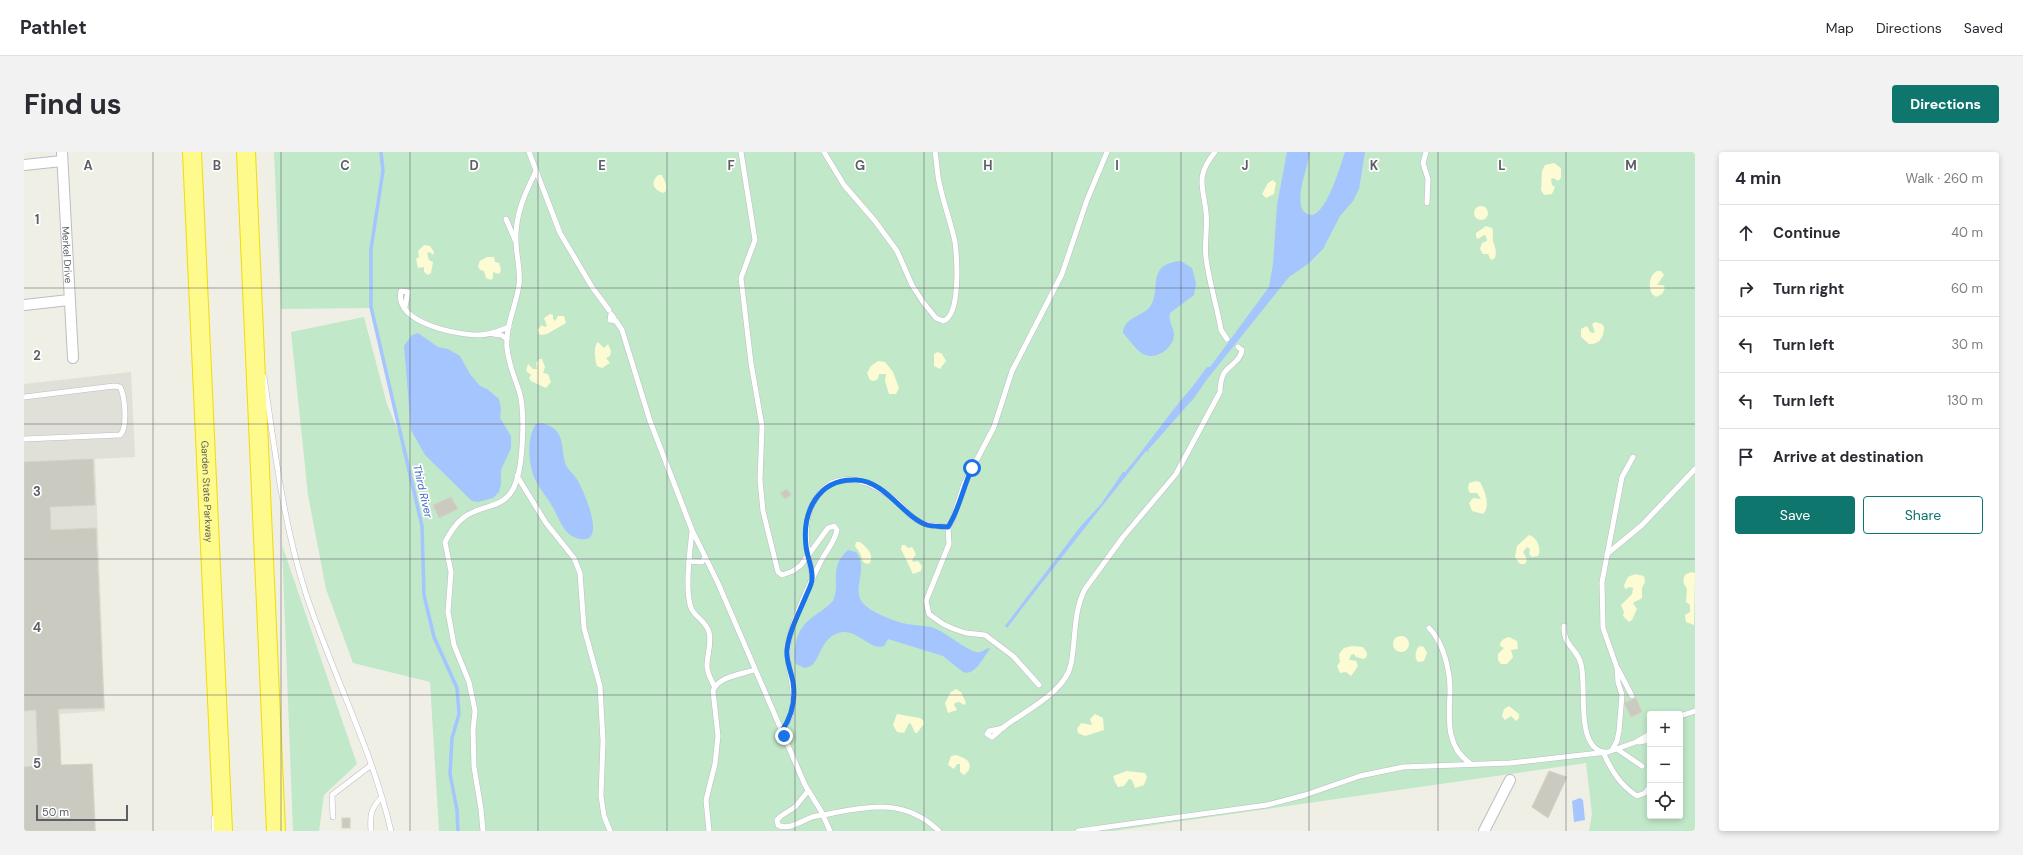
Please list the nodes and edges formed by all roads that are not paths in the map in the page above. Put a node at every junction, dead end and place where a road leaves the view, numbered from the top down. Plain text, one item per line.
1 (192, 152) edge
2 (246, 152) edge
3 (529, 152) edge
4 (741, 152) edge
5 (824, 152) edge
6 (935, 152) edge
7 (1107, 152) edge
8 (1215, 152) edge
9 (1426, 152) edge
10 (62, 156) edge
11 (24, 165) edge
12 (536, 171) junction
13 (1427, 203) dead end
14 (506, 219) dead end
15 (516, 240) junction
16 (253, 294) junction
17 (69, 300) junction
18 (24, 305) edge
19 (405, 308) dead end
20 (609, 310) dead end
21 (614, 318) dead end
22 (509, 327) junction
23 (492, 334) junction
24 (507, 339) junction
25 (1227, 339) dead end
26 (1238, 347) dead end
27 (262, 357) dead end
28 (73, 358) dead end
29 (264, 373) dead end
30 (24, 397) edge
31 (24, 439) edge
32 (1633, 457) dead end
33 (1695, 469) edge
34 (517, 476) junction
35 (948, 527) junction
36 (692, 530) junction
37 (1607, 554) junction
38 (808, 556) junction
39 (705, 557) junction
40 (689, 561) junction
41 (812, 579) junction
42 (214, 623) junction
43 (1564, 626) dead end
44 (1429, 628) dead end
45 (1617, 668) junction
46 (754, 670) junction
47 (1039, 685) dead end
48 (714, 686) junction
49 (1632, 696) dead end
50 (1695, 711) edge
51 (1683, 715) edge
52 (1003, 728) dead end
53 (782, 731) junction
54 (1647, 736) edge
55 (1647, 740) edge
56 (1636, 742) junction
57 (1617, 748) junction
58 (1606, 752) junction
59 (1471, 765) junction
60 (370, 766) junction
61 (1642, 766) dead end
62 (214, 769) dead end
63 (1510, 780) dead end
64 (1647, 791) edge
65 (808, 792) junction
66 (380, 798) junction
67 (214, 808) dead end
68 (823, 815) junction
69 (333, 817) dead end
70 (214, 831) edge
71 (223, 831) edge
72 (276, 831) edge
73 (371, 831) edge
74 (390, 831) edge
75 (483, 831) edge
76 (610, 831) edge
77 (709, 831) edge
78 (830, 831) edge
79 (939, 831) edge
80 (1078, 831) edge
81 (1484, 831) edge

1 - 42 highway, Garden State Parkway
2 - 16 highway
3 - 12 lane
4 - 38 lane
5 - 6 lane
7 - 35 lane
8 - 25 lane
9 - 13 lane
10 - 11 street
10 - 17 street, Merkel Drive
12 - 15 lane
12 - 20 lane
14 - 15 lane
15 - 22 lane
16 - 27 lane
16 - 72 highway
17 - 18 street
17 - 28 street, Merkel Drive
19 - 23 lane
21 - 36 lane
22 - 23 lane
22 - 24 lane
23 - 24 lane
24 - 34 lane
26 - 52 lane
29 - 60 lane
30 - 31 lane
32 - 37 lane
33 - 37 lane
34 - 75 lane
34 - 76 lane
35 - 38 lane
35 - 47 lane
36 - 39 lane
36 - 40 lane
37 - 45 lane
38 - 41 lane
38 - 41 lane
39 - 40 lane
39 - 46 lane
40 - 48 lane
41 - 53 lane
42 - 62 lane
42 - 71 highway, Garden State Parkway
43 - 58 lane
44 - 59 lane
45 - 49 lane
45 - 58 lane
46 - 48 lane
46 - 53 lane
48 - 77 lane
50 - 51 lane
53 - 65 lane
54 - 56 lane
55 - 56 lane
56 - 57 lane
57 - 58 lane
57 - 61 lane
58 - 59 lane
58 - 64 lane
59 - 80 lane
60 - 66 lane
60 - 69 lane
63 - 81 street
65 - 68 lane
65 - 68 lane
66 - 73 lane
66 - 74 lane
67 - 70 lane
68 - 78 lane
68 - 79 lane

